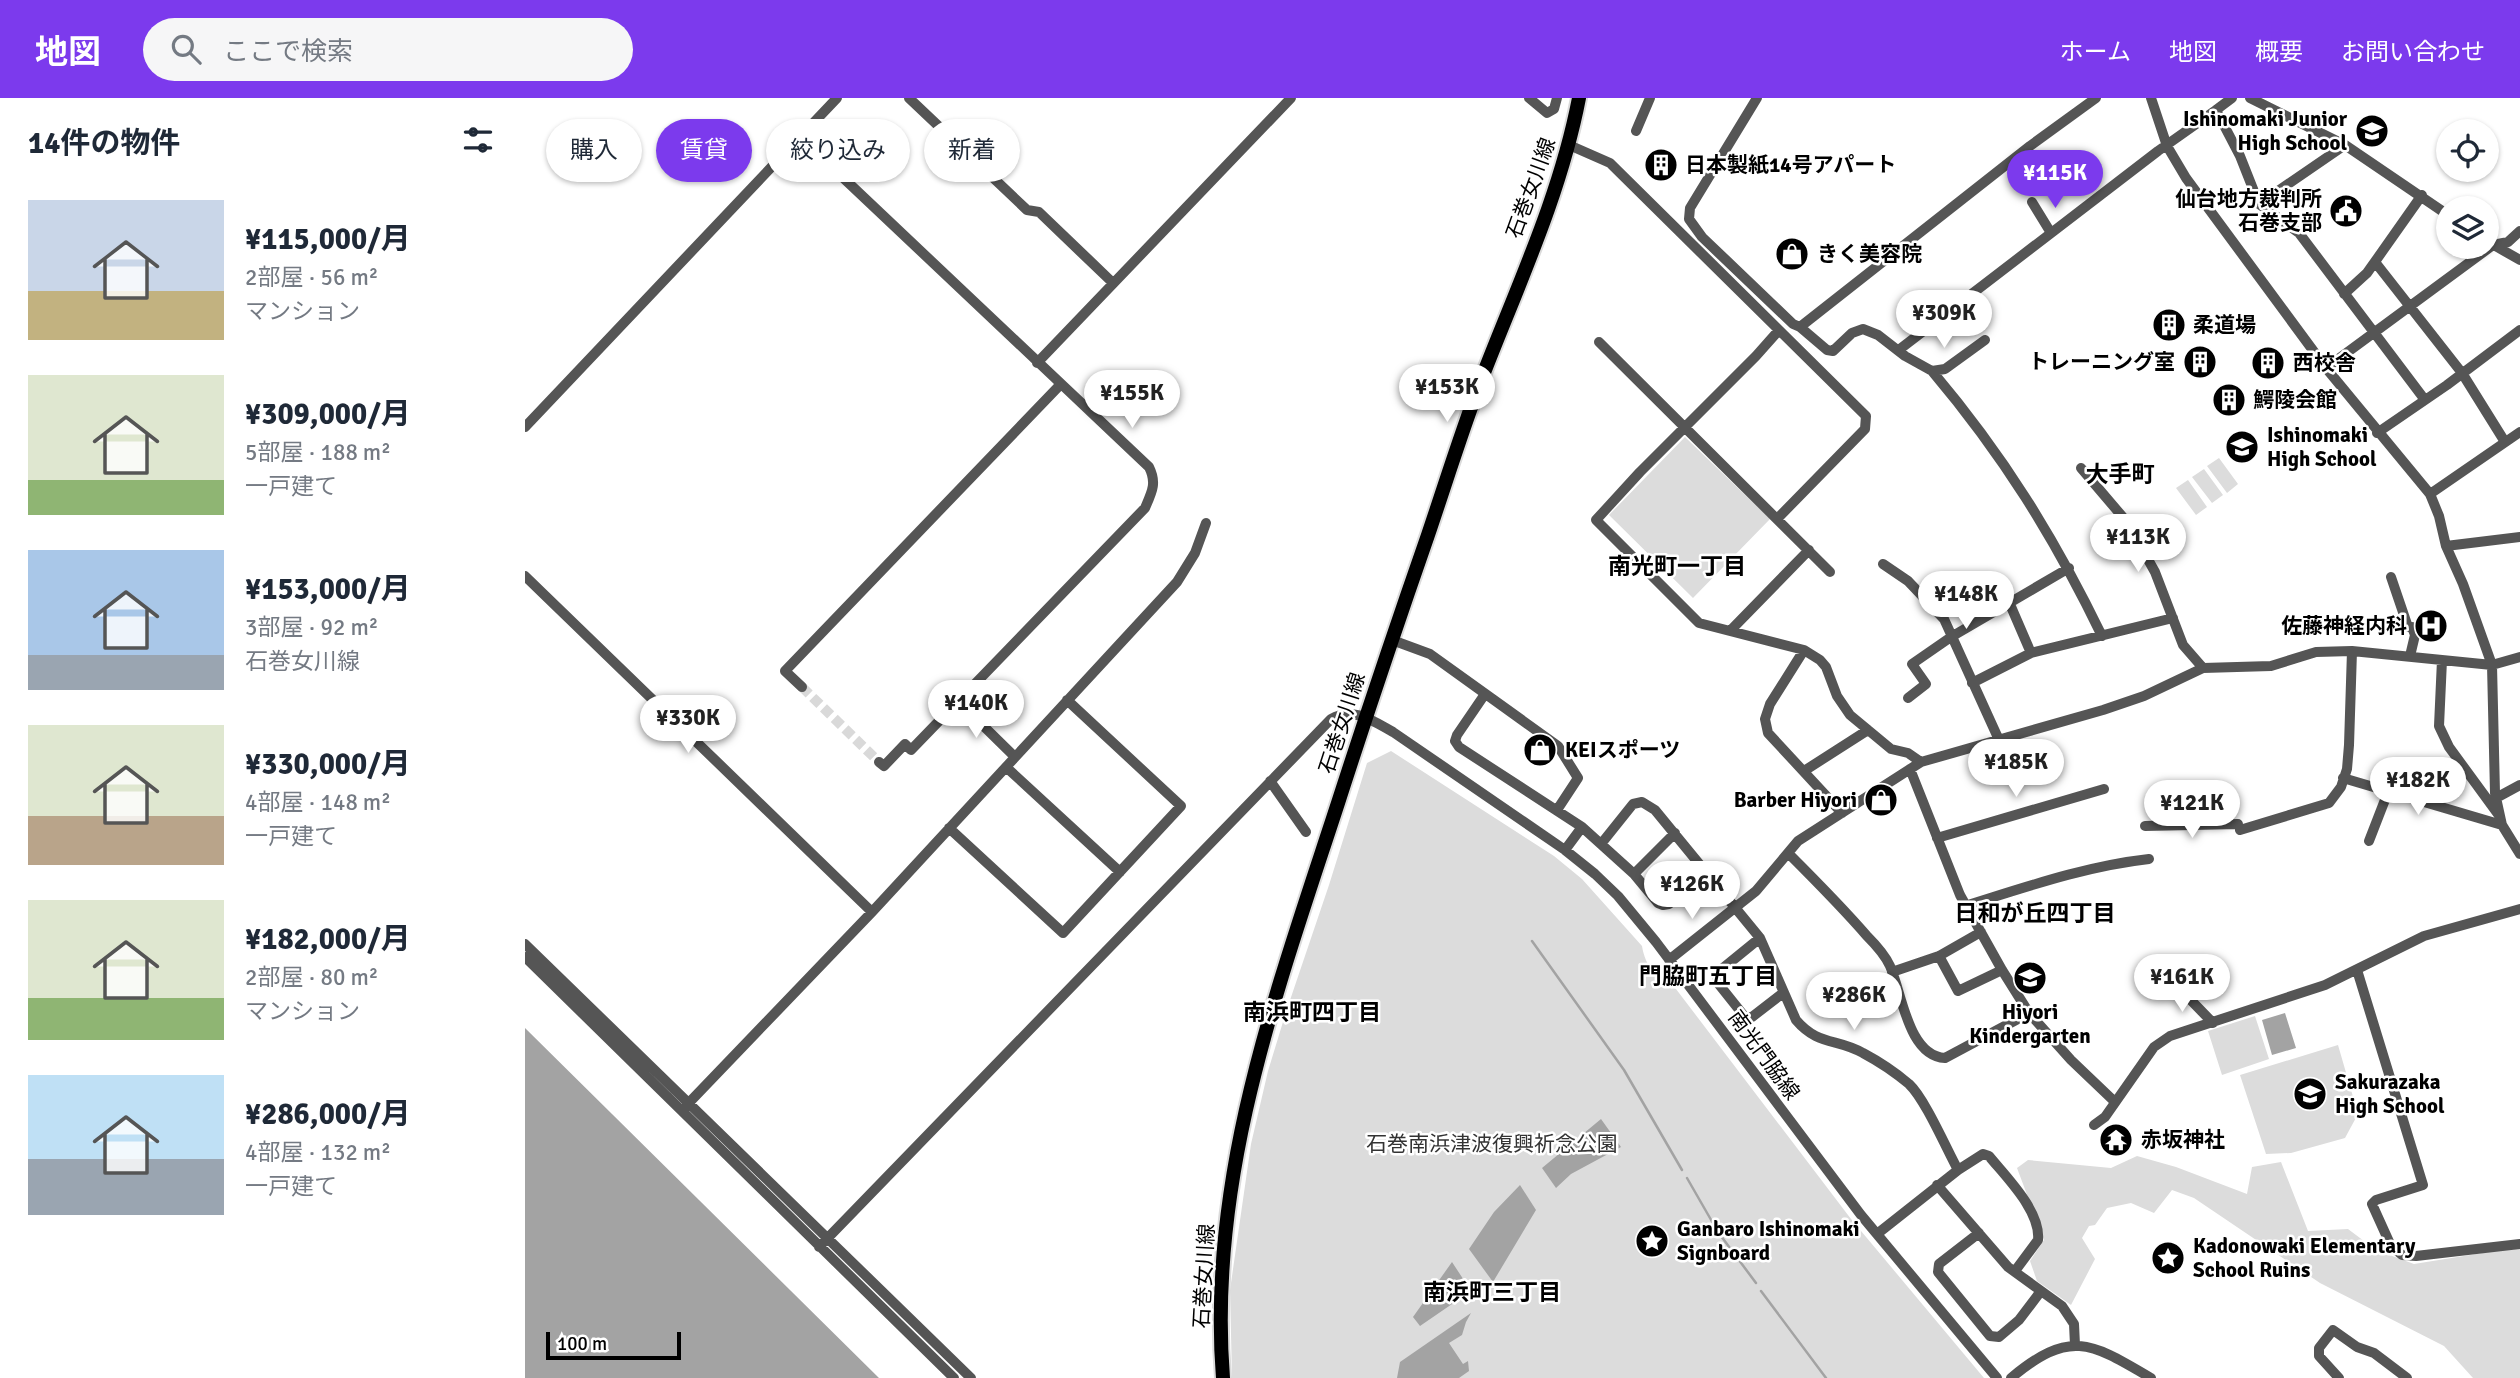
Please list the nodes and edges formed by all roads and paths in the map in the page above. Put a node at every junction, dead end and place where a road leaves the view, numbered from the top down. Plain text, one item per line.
1 (837, 98) edge
2 (909, 98) edge
3 (1291, 98) edge
4 (1557, 98) edge
5 (1579, 98) edge
6 (1650, 98) edge
7 (1757, 98) edge
8 (2096, 98) edge
9 (2151, 98) edge
10 (2232, 98) edge
11 (2250, 98) edge
12 (1530, 99) edge
13 (2216, 110) junction
14 (817, 119) edge
15 (1636, 131) dead end
16 (1569, 145) junction
17 (2346, 145) junction
18 (2167, 146) junction
19 (766, 173) edge
20 (847, 182) edge
21 (2422, 195) junction
22 (2032, 202) dead end
23 (2259, 204) junction
24 (2436, 206) edge
25 (2520, 231) edge
26 (2051, 233) junction
27 (1697, 240) junction
28 (2499, 242) edge
29 (2499, 248) edge
30 (2470, 259) edge
31 (2520, 260) edge
32 (2375, 262) junction
33 (1114, 283) junction
34 (2343, 295) junction
35 (2410, 307) junction
36 (1800, 327) junction
37 (1780, 330) junction
38 (2520, 330) edge
39 (2373, 334) junction
40 (1985, 340) dead end
41 (1598, 342) dead end
42 (1900, 349) junction
43 (1037, 363) junction
44 (2326, 368) junction
45 (1932, 371) junction
46 (2462, 373) junction
47 (1060, 385) junction
48 (2425, 401) junction
49 (525, 427) edge
50 (1684, 427) junction
51 (2520, 432) edge
52 (2377, 433) junction
53 (2505, 442) junction
54 (2081, 468) dead end
55 (2430, 494) junction
56 (1777, 519) junction
57 (1206, 523) dead end
58 (2520, 537) edge
59 (2446, 546) junction
60 (1809, 550) junction
61 (1883, 564) dead end
62 (2069, 568) junction
63 (1830, 572) dead end
64 (525, 576) edge
65 (2391, 577) dead end
66 (2009, 602) junction
67 (2173, 618) junction
68 (1730, 631) junction
69 (2102, 636) junction
70 (1951, 637) junction
71 (1392, 640) junction
72 (1804, 650) junction
73 (2352, 651) junction
74 (2031, 653) junction
75 (2410, 656) junction
76 (2520, 657) edge
77 (2441, 660) junction
78 (2492, 665) junction
79 (2203, 668) junction
80 (1972, 683) junction
81 (802, 687) tunnel mouth
82 (1485, 694) junction
83 (1908, 698) dead end
84 (1067, 700) junction
85 (958, 701) junction
86 (1365, 717) junction
87 (1868, 730) junction
88 (1999, 740) junction
89 (1015, 757) junction
90 (880, 762) dead end
91 (1921, 762) junction
92 (1006, 766) junction
93 (1910, 769) junction
94 (1804, 771) junction
95 (2343, 778) junction
96 (1271, 781) junction
97 (2520, 785) edge
98 (2104, 789) dead end
99 (2388, 792) junction
100 (2496, 798) junction
101 (1557, 810) junction
102 (1842, 813) junction
103 (2501, 821) junction
104 (2145, 826) dead end
105 (1582, 827) junction
106 (950, 828) junction
107 (1307, 832) dead end
108 (1675, 833) junction
109 (1937, 838) junction
110 (2369, 841) dead end
111 (1601, 844) junction
112 (1565, 850) junction
113 (1788, 853) junction
114 (2520, 854) edge
115 (2149, 859) dead end
116 (1120, 872) junction
117 (1706, 872) junction
118 (1634, 874) junction
119 (1965, 906) junction
120 (1735, 907) junction
121 (2520, 909) edge
122 (872, 912) junction
123 (1980, 932) junction
124 (1760, 938) junction
125 (525, 944) edge
126 (1939, 956) junction
127 (525, 957) edge
128 (1669, 960) junction
129 (2002, 970) junction
130 (2357, 970) junction
131 (1892, 972) junction
132 (2166, 983) dead end
133 (1783, 993) junction
134 (2029, 1013) junction
135 (2213, 1023) junction
136 (2115, 1102) junction
137 (685, 1106) junction
138 (2094, 1125) dead end
139 (1958, 1170) junction
140 (1937, 1185) junction
141 (1877, 1234) junction
142 (1979, 1234) junction
143 (828, 1238) junction
144 (2520, 1244) edge
145 (819, 1247) junction
146 (2015, 1271) junction
147 (2041, 1291) junction
148 (2075, 1345) junction
149 (954, 1378) edge
150 (971, 1378) edge
151 (1223, 1378) edge
152 (1997, 1378) edge
153 (2011, 1378) edge
154 (2151, 1378) edge
155 (2339, 1378) edge
156 (2407, 1378) edge

1 - 14 street
2 - 33 street
3 - 33 street
4 - 12 street
5 - 16 main road, 石巻女川線
6 - 15 street
7 - 27 street
8 - 36 street
9 - 18 street
10 - 13 street
11 - 17 street
13 - 18 street
13 - 23 street
16 - 27 street
16 - 71 main road, 石巻女川線
17 - 21 street
17 - 23 street
18 - 26 street
18 - 44 street
19 - 49 street
20 - 43 street
21 - 24 street
21 - 32 street
22 - 26 street
23 - 34 street
25 - 28 street
26 - 42 street
27 - 36 street
27 - 37 street
29 - 31 street
30 - 35 street
32 - 34 street
32 - 35 street
33 - 43 street
34 - 39 street
35 - 39 street
35 - 46 street
36 - 42 street
37 - 50 street
37 - 56 street
38 - 46 street
39 - 44 street
39 - 48 street
40 - 45 street
41 - 50 street
42 - 45 street
43 - 47 street
44 - 52 street
45 - 62 street
46 - 48 street
46 - 53 street
47 - 81 street
47 - 85 street
48 - 52 street
50 - 56 street
50 - 68 street
51 - 53 street
52 - 55 street
53 - 55 street
54 - 67 street
55 - 59 street
56 - 60 street
57 - 84 street
58 - 59 street
59 - 78 street
60 - 63 street
60 - 68 street
61 - 70 street
62 - 66 street
62 - 69 street
64 - 122 street
65 - 75 street
66 - 70 street
66 - 74 street
67 - 69 street
67 - 79 street
68 - 72 street
69 - 74 street
70 - 80 street
70 - 83 street
71 - 82 street
71 - 86 main road, 石巻女川線
72 - 87 street
72 - 94 street
73 - 75 street
73 - 79 street
73 - 95 street
74 - 80 street
75 - 77 street
76 - 78 street
77 - 78 street
77 - 103 street
78 - 100 street
79 - 88 street
80 - 88 street
82 - 101 street
82 - 101 street
84 - 89 street
84 - 116 street
85 - 89 street
85 - 90 street
86 - 96 street
86 - 112 street, 南光門脇線
86 - 151 main road, 石巻女川線
87 - 91 street
87 - 94 street
88 - 91 street
89 - 92 street
91 - 93 street
92 - 106 street
92 - 116 street
93 - 102 street
93 - 109 street
94 - 102 street
95 - 99 street
95 - 104 street
96 - 107 street
96 - 143 street
97 - 100 street
98 - 109 street
99 - 103 street
99 - 110 street
100 - 103 street
101 - 105 street
102 - 113 street
103 - 114 street
105 - 111 street
105 - 112 street
106 - 116 street
106 - 122 street
108 - 111 street
108 - 117 street
108 - 118 street
109 - 119 street
111 - 118 street
112 - 128 street, 南光門脇線
113 - 120 street
113 - 131 street
115 - 119 street
117 - 118 street
117 - 120 street
119 - 123 street
120 - 124 street
120 - 128 street
121 - 130 street
122 - 137 street
123 - 126 street
123 - 129 street
124 - 133 street
124 - 133 street
125 - 137 street
126 - 129 street
126 - 131 street
127 - 137 street
128 - 141 street, 南光門脇線
129 - 134 street
130 - 135 street
130 - 144 street
131 - 134 street
132 - 135 street
133 - 139 street
134 - 136 street
135 - 136 street
136 - 138 street
137 - 143 street
137 - 145 street
139 - 140 street
139 - 146 street
140 - 141 street
140 - 142 street
141 - 152 street, 南光門脇線
142 - 146 street
142 - 147 street
143 - 145 street
143 - 150 street
145 - 149 street
146 - 147 street
147 - 148 street
148 - 153 street
148 - 154 street
155 - 156 street

